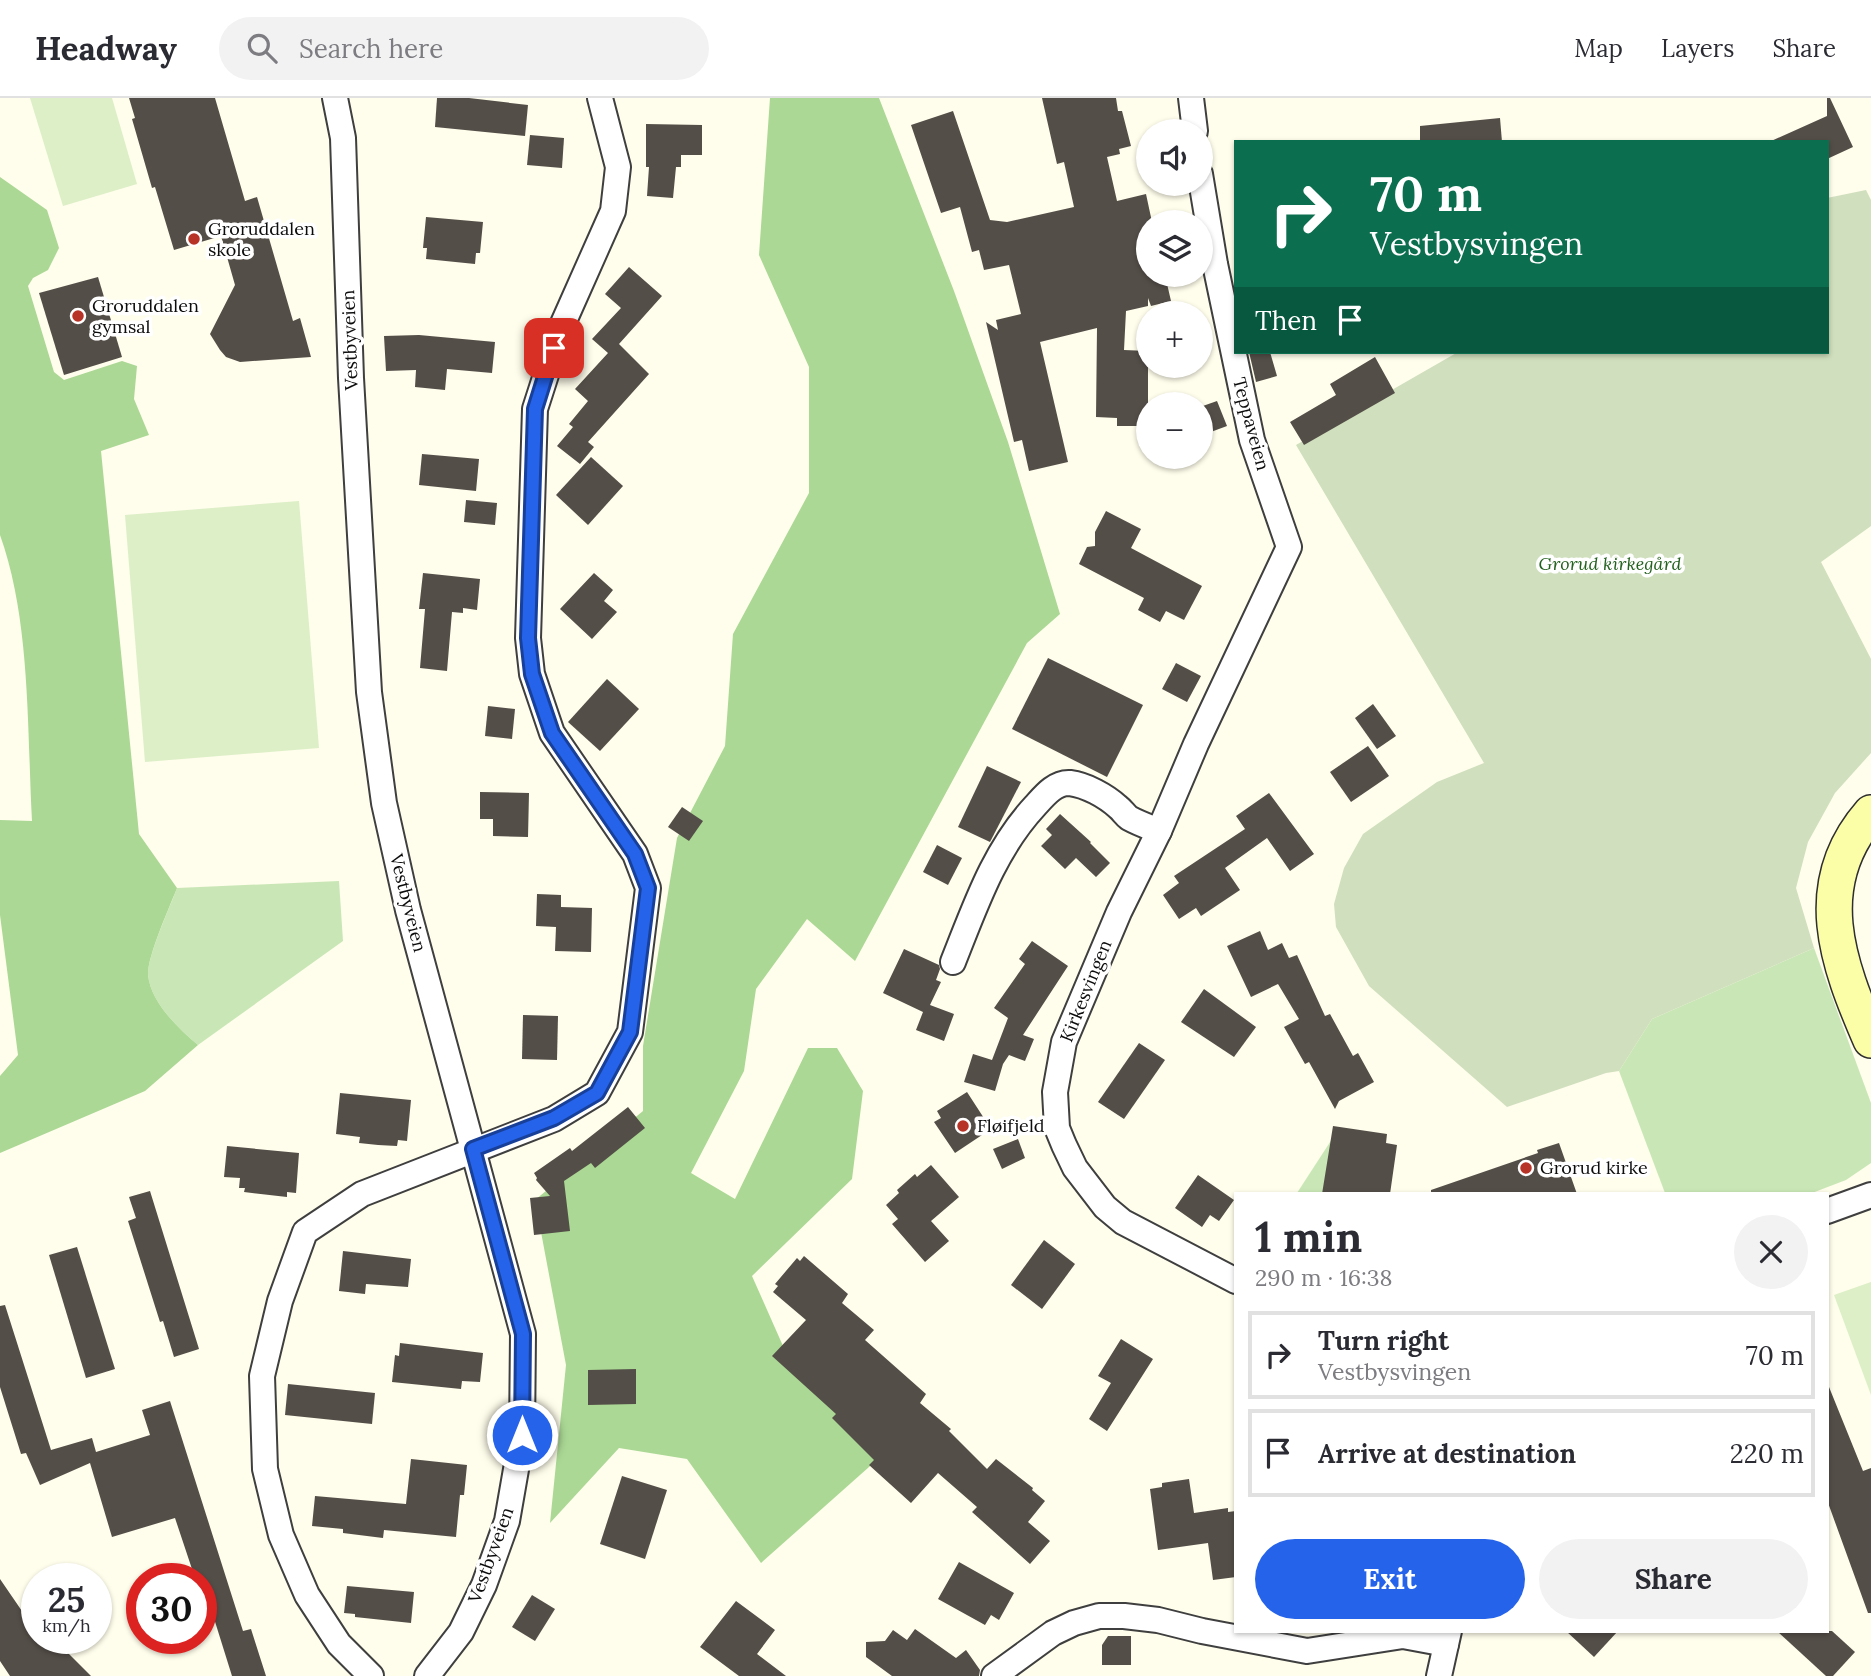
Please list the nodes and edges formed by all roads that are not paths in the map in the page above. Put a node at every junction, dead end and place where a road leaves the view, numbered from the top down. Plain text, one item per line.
1 (335, 98) edge
2 (600, 98) edge
3 (1191, 98) edge
4 (1194, 119) edge
5 (1204, 196) edge
6 (1289, 547) joint
7 (1871, 813) edge
8 (1159, 831) junction
9 (953, 962) dead end
10 (1871, 1040) edge
11 (473, 1149) junction
12 (1871, 1195) edge
13 (1829, 1210) edge
14 (1234, 1280) edge
15 (1447, 1637) edge
16 (371, 1676) edge
17 (427, 1676) edge
18 (994, 1676) edge
19 (1439, 1676) edge

1 - 11 street, Vestbyveien
2 - 11 street
3 - 4 street
5 - 6 street, Teppaveien
6 - 8 street, Kirkesvingen
7 - 10 street
8 - 9 street
8 - 14 street, Kirkesvingen
11 - 16 street
11 - 17 street, Vestbyveien
12 - 13 street
15 - 18 street
15 - 19 street

